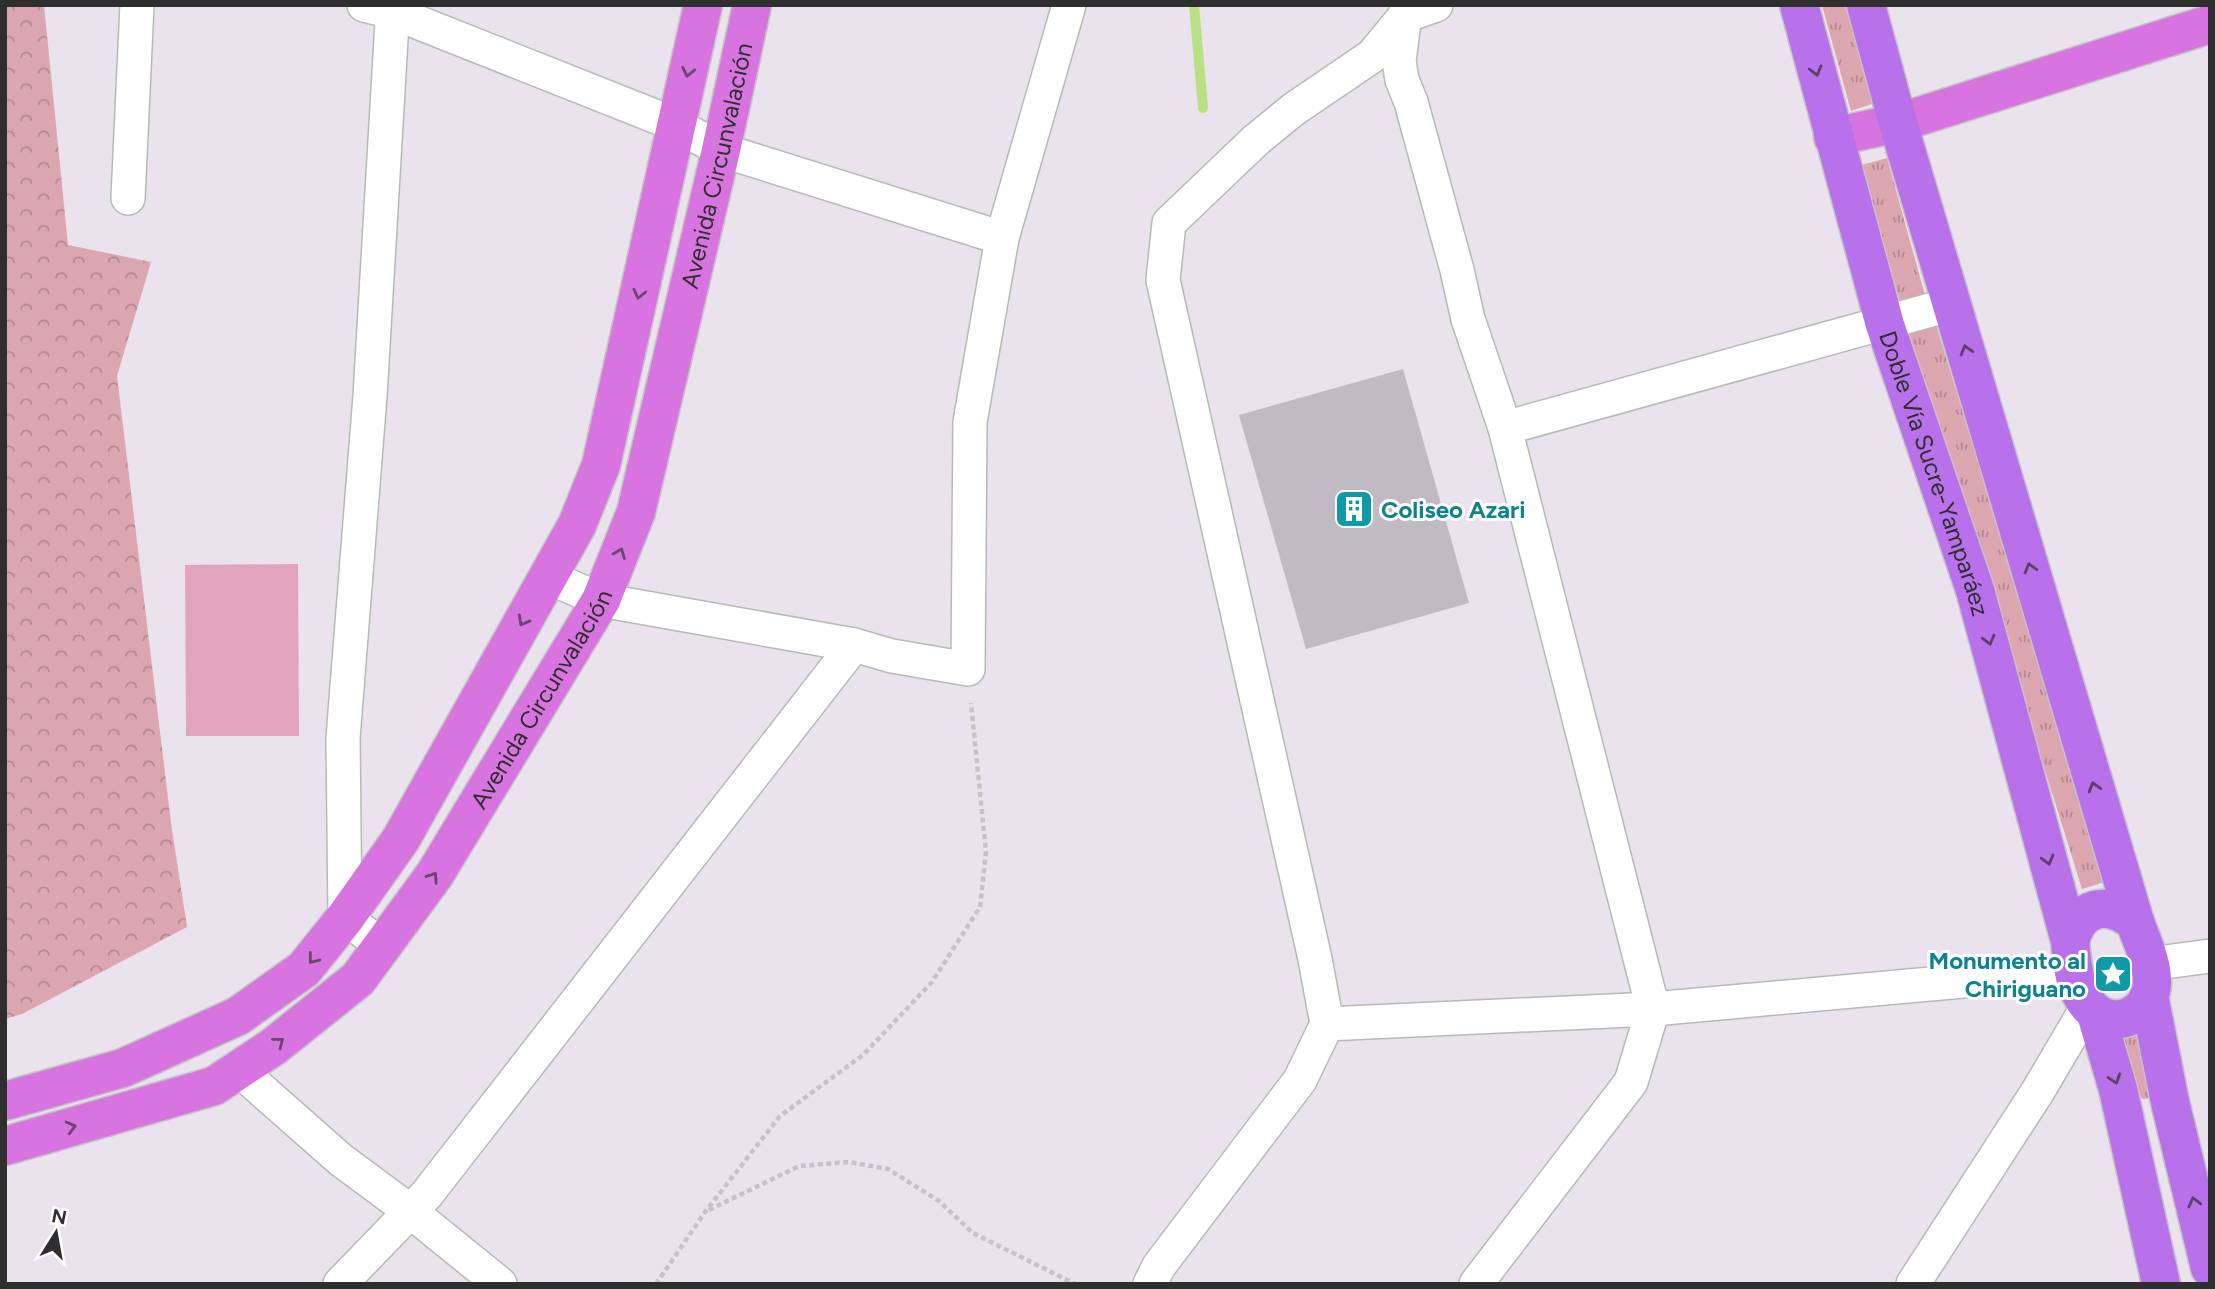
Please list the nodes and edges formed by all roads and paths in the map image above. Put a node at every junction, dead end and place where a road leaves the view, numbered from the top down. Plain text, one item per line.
1 (137, 5) edge
2 (703, 5) edge
3 (752, 5) edge
4 (1069, 5) edge
5 (1436, 5) edge
6 (1798, 5) edge
7 (1866, 5) edge
8 (383, 7) edge
9 (1403, 10) edge
10 (2210, 24) edge
11 (1898, 123) junction
12 (677, 125) junction
13 (1833, 137) junction
14 (721, 150) junction
15 (128, 198) dead end
16 (1002, 238) junction
17 (1952, 304) junction
18 (1885, 325) junction
19 (1505, 428) junction
20 (548, 577) junction
21 (601, 600) junction
22 (854, 646) junction
23 (968, 669) junction
24 (345, 918) junction
25 (2134, 922) junction
26 (383, 946) junction
27 (2072, 956) junction
28 (2210, 956) edge
29 (2150, 980) junction
30 (1653, 1009) junction
31 (2092, 1010) junction
32 (1327, 1024) junction
33 (239, 1070) junction
34 (5, 1101) edge
35 (5, 1146) edge
36 (410, 1211) junction
37 (705, 1212) junction
38 (2210, 1268) edge
39 (340, 1284) edge
40 (500, 1284) edge
41 (656, 1284) edge
42 (1075, 1284) edge
43 (1150, 1284) edge
44 (1476, 1284) edge
45 (1913, 1284) edge
46 (2161, 1284) edge

1 - 15 street
2 -> 12 main road, Avenida Circunvalación
3 - 14 main road, Avenida Circunvalación
4 - 16 street
5 - 9 street
6 -> 13 highway, Doble Vía Sucre-Yamparáez
7 - 11 highway
8 - 12 street
8 - 24 street
9 - 19 street
9 - 32 street
10 - 11 main road
11 - 13 main road
11 - 17 highway
12 - 14 street
12 -> 20 main road, Avenida Circunvalación
13 - 18 highway, Doble Vía Sucre-Yamparáez
14 - 16 street
21 -> 14 main road, Avenida Circunvalación
16 - 23 street
17 - 18 street
25 -> 17 highway
18 - 19 street
18 -> 27 highway, Doble Vía Sucre-Yamparáez
19 - 30 street
20 - 21 street
20 -> 24 main road, Avenida Circunvalación
21 - 22 street
26 -> 21 main road, Avenida Circunvalación
22 - 23 street
22 - 36 street
23 - 37 path
24 - 26 street
24 -> 34 main road, Avenida Circunvalación
25 - 27 highway
25 - 29 highway
33 -> 26 main road, Avenida Circunvalación
27 - 30 street
27 - 31 highway, Doble Vía Sucre-Yamparáez
28 - 29 street
29 - 31 highway
38 -> 29 highway
30 - 32 street
30 - 44 street
31 - 45 street
31 -> 46 highway, Doble Vía Sucre-Yamparáez
32 - 43 street
35 -> 33 main road, Avenida Circunvalación
33 - 36 street
36 - 39 street
36 - 40 street
37 - 41 path
37 - 42 path

